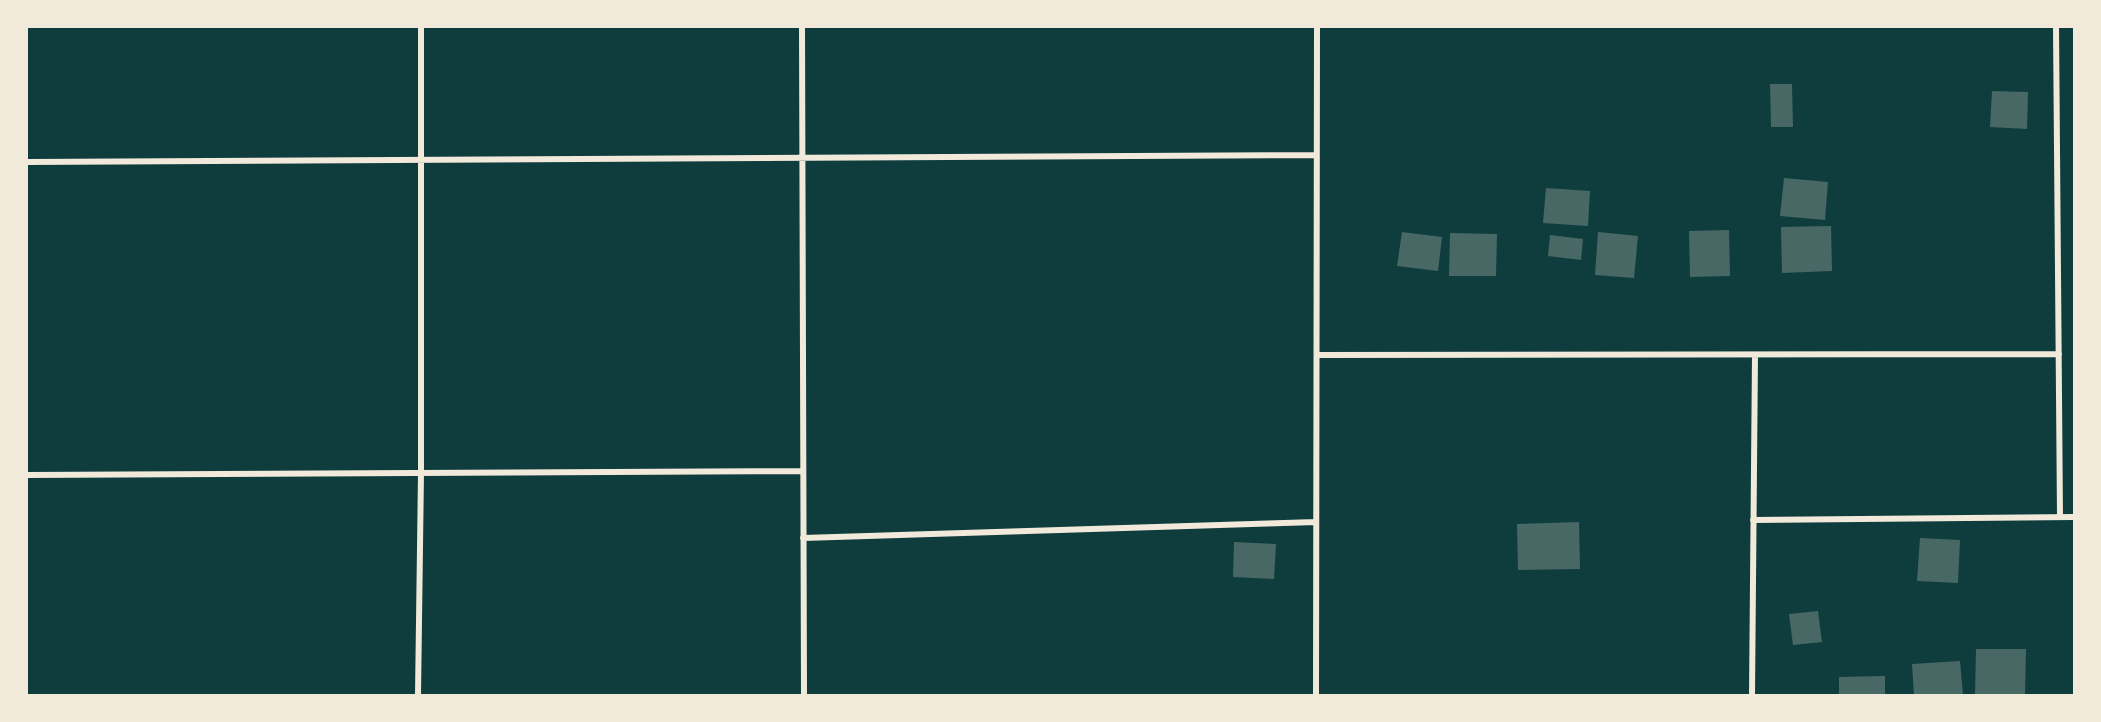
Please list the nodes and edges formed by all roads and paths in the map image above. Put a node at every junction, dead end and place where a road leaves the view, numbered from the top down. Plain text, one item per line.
1 (421, 27) edge
2 (802, 27) edge
3 (1317, 27) edge
4 (2056, 27) edge
5 (1316, 155) junction
6 (802, 158) junction
7 (421, 160) junction
8 (27, 162) edge
9 (2059, 354) junction
10 (1317, 355) junction
11 (1755, 355) junction
12 (803, 471) junction
13 (421, 473) junction
14 (27, 475) edge
15 (2060, 517) junction
16 (2074, 517) edge
17 (1753, 520) junction
18 (1316, 522) junction
19 (803, 538) junction
20 (418, 695) edge
21 (804, 695) edge
22 (1316, 695) edge
23 (1752, 695) edge

1 - 7 street
2 - 6 street
3 - 5 street
4 - 9 street
5 - 6 street
5 - 10 street
6 - 7 street
6 - 12 street
7 - 8 street
7 - 13 street
9 - 11 street
9 - 15 street
10 - 11 street
10 - 18 street
11 - 17 street
12 - 13 street
12 - 19 street
13 - 14 street
13 - 20 street
15 - 16 street
15 - 17 street
17 - 23 street
18 - 19 street
18 - 22 street
19 - 21 street

